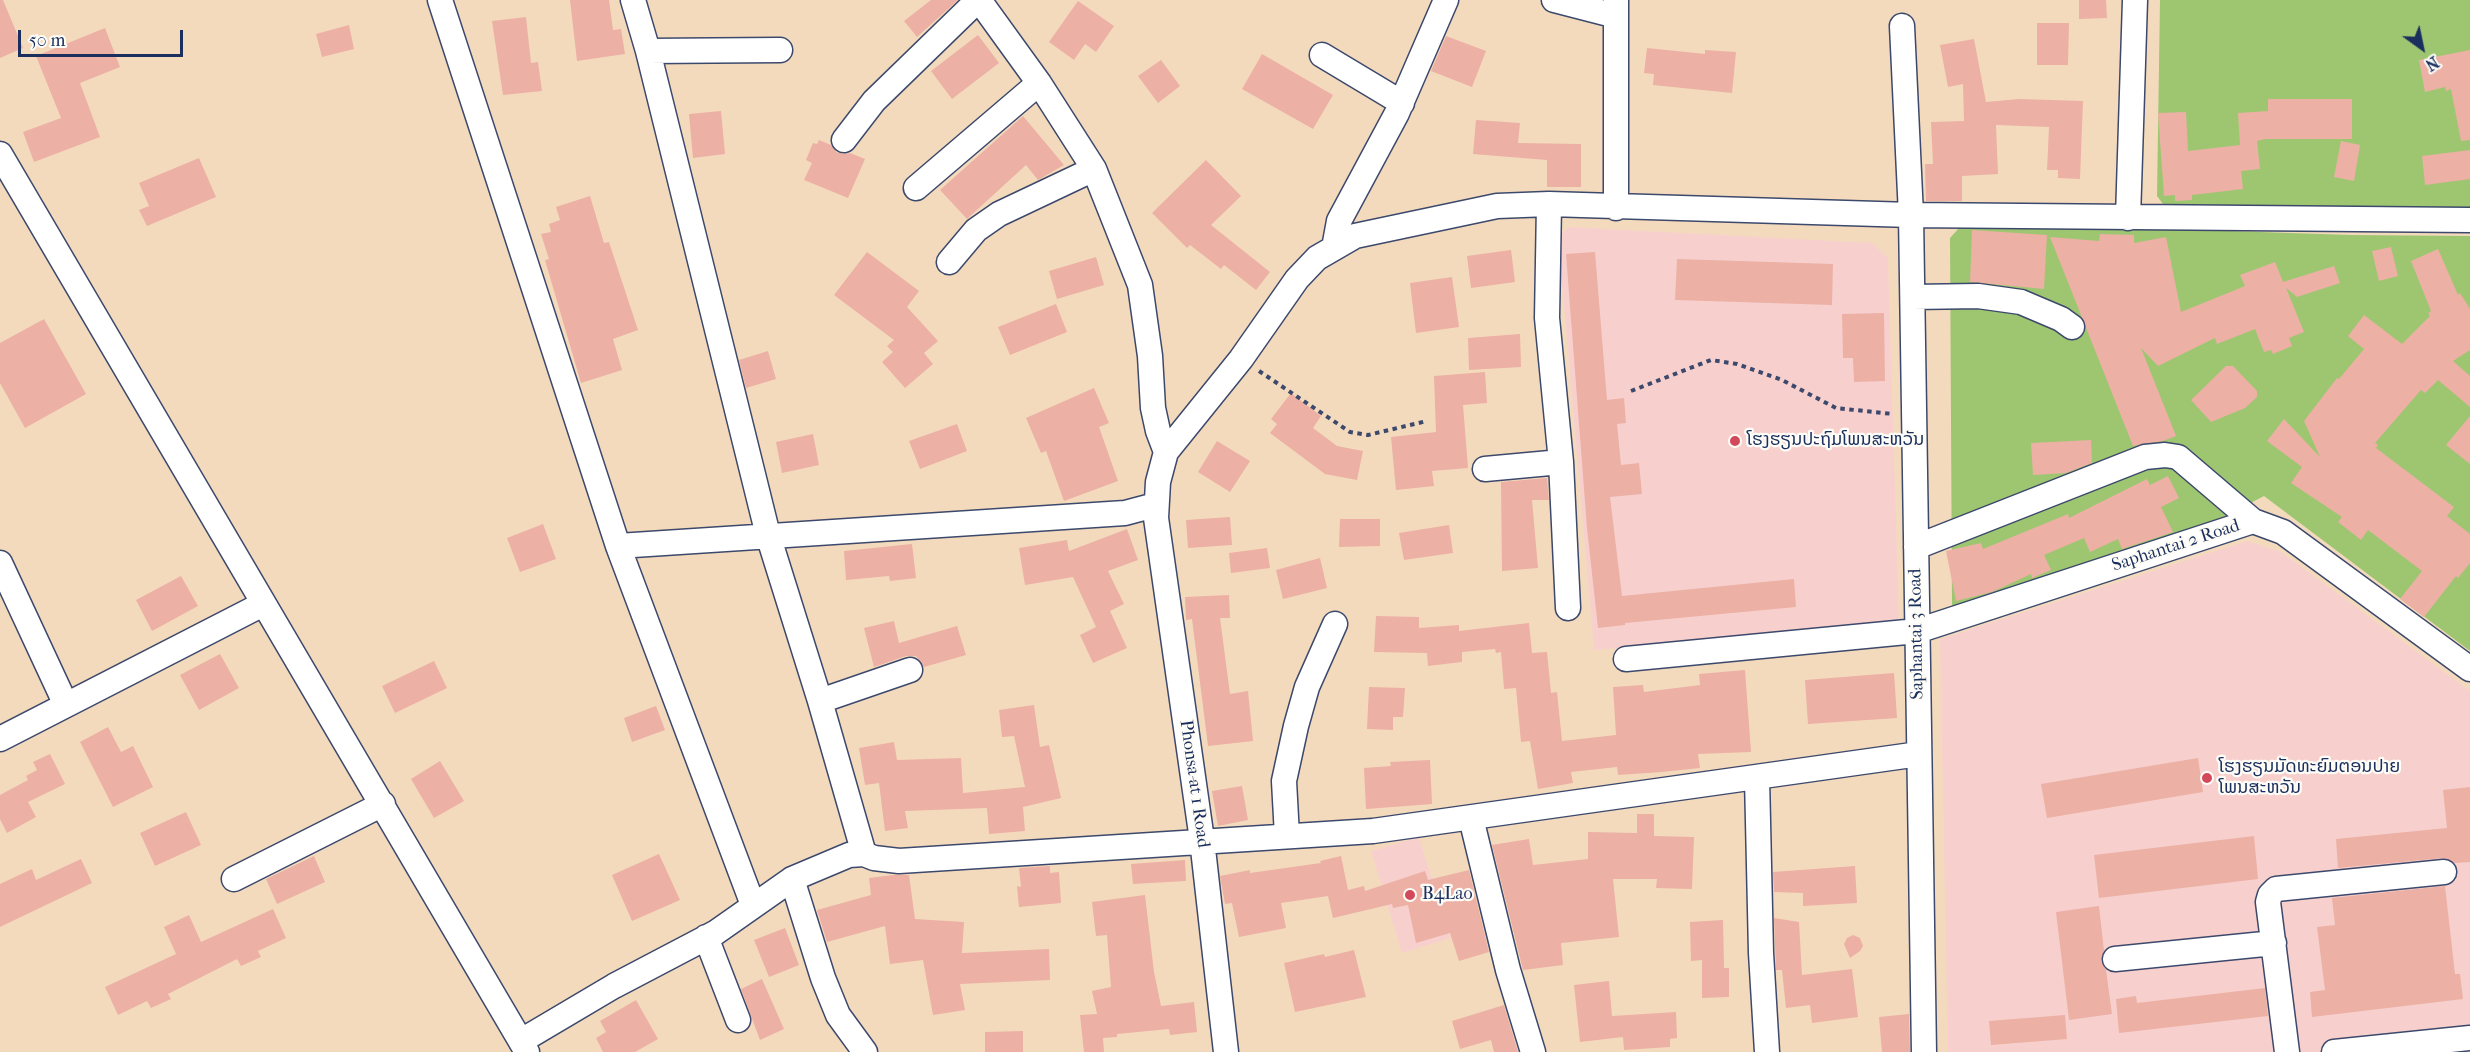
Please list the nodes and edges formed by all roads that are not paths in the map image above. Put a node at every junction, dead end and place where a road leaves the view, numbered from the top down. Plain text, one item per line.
1 (440, 0) edge
2 (633, 0) edge
3 (979, 0) edge
4 (1446, 0) edge
5 (1554, 0) edge
6 (2135, 0) edge
7 (1616, 8) edge
8 (1902, 26) dead end
9 (780, 50) dead end
10 (648, 51) junction
11 (1322, 55) dead end
12 (1040, 83) junction
13 (1402, 103) junction
14 (844, 140) dead end
15 (0, 154) edge
16 (1094, 169) junction
17 (916, 188) dead end
18 (1549, 204) junction
19 (1616, 208) junction
20 (1911, 215) junction
21 (2128, 218) junction
22 (2470, 220) edge
23 (1334, 248) junction
24 (949, 262) dead end
25 (1913, 297) junction
26 (2072, 327) dead end
27 (1166, 452) junction
28 (1561, 462) junction
29 (1485, 469) dead end
30 (1156, 511) junction
31 (2253, 521) junction
32 (768, 535) junction
33 (618, 546) junction
34 (1916, 547) junction
35 (0, 563) edge
36 (263, 604) junction
37 (1568, 608) dead end
38 (1335, 624) dead end
39 (1917, 631) junction
40 (1626, 659) dead end
41 (2470, 669) edge
42 (910, 670) dead end
43 (820, 700) junction
44 (66, 705) junction
45 (0, 739) edge
46 (1919, 754) junction
47 (1757, 778) junction
48 (383, 804) junction
49 (1471, 818) junction
50 (1287, 836) junction
51 (1202, 840) junction
52 (864, 855) junction
53 (2444, 872) dead end
54 (234, 879) dead end
55 (792, 879) junction
56 (753, 905) junction
57 (706, 937) junction
58 (2274, 943) junction
59 (2115, 959) dead end
60 (738, 1020) dead end
61 (2470, 1038) edge
62 (524, 1046) edge
63 (865, 1052) edge
64 (1226, 1052) edge
65 (1533, 1052) edge
66 (1767, 1052) edge
67 (1924, 1052) edge
68 (2287, 1052) edge
69 (2334, 1052) edge

1 - 33 street
2 - 10 street
3 - 12 street
3 - 14 street
4 - 13 street
5 - 7 street
6 - 21 street
7 - 19 street
8 - 20 street, Saphantai 3 Road
9 - 10 street
10 - 32 street
11 - 13 street
12 - 16 street
12 - 17 street
13 - 23 street
15 - 36 street
16 - 24 street
16 - 27 street
18 - 19 street
18 - 23 street
18 - 28 street
19 - 20 street
20 - 21 street
20 - 25 street, Saphantai 3 Road
21 - 22 street
23 - 27 street
25 - 26 street
25 - 34 street, Saphantai 3 Road
27 - 30 street, Phonsa-at 1 Road
28 - 29 street
28 - 37 street
30 - 32 street
30 - 51 street, Phonsa-at 1 Road
31 - 34 street
31 - 39 street, Saphantai 2 Road
31 - 41 street, Saphantai 2 Road
32 - 33 street
32 - 43 street
33 - 56 street
34 - 39 street, Saphantai 3 Road
35 - 44 street
36 - 44 street
36 - 48 street
38 - 50 street
39 - 40 street, Saphantai 2 Road
39 - 46 street, Saphantai 3 Road
42 - 43 street
43 - 52 street
44 - 45 street
46 - 47 street
46 - 67 street, Saphantai 3 Road
47 - 49 street
47 - 66 street
48 - 54 street
48 - 62 street
49 - 50 street
49 - 65 street
50 - 51 street
51 - 52 street
51 - 64 street, Phonsa-at 1 Road
52 - 55 street
53 - 58 street
55 - 56 street
55 - 63 street
56 - 57 street
57 - 60 street
57 - 62 street
58 - 59 street
58 - 68 street
61 - 69 street

